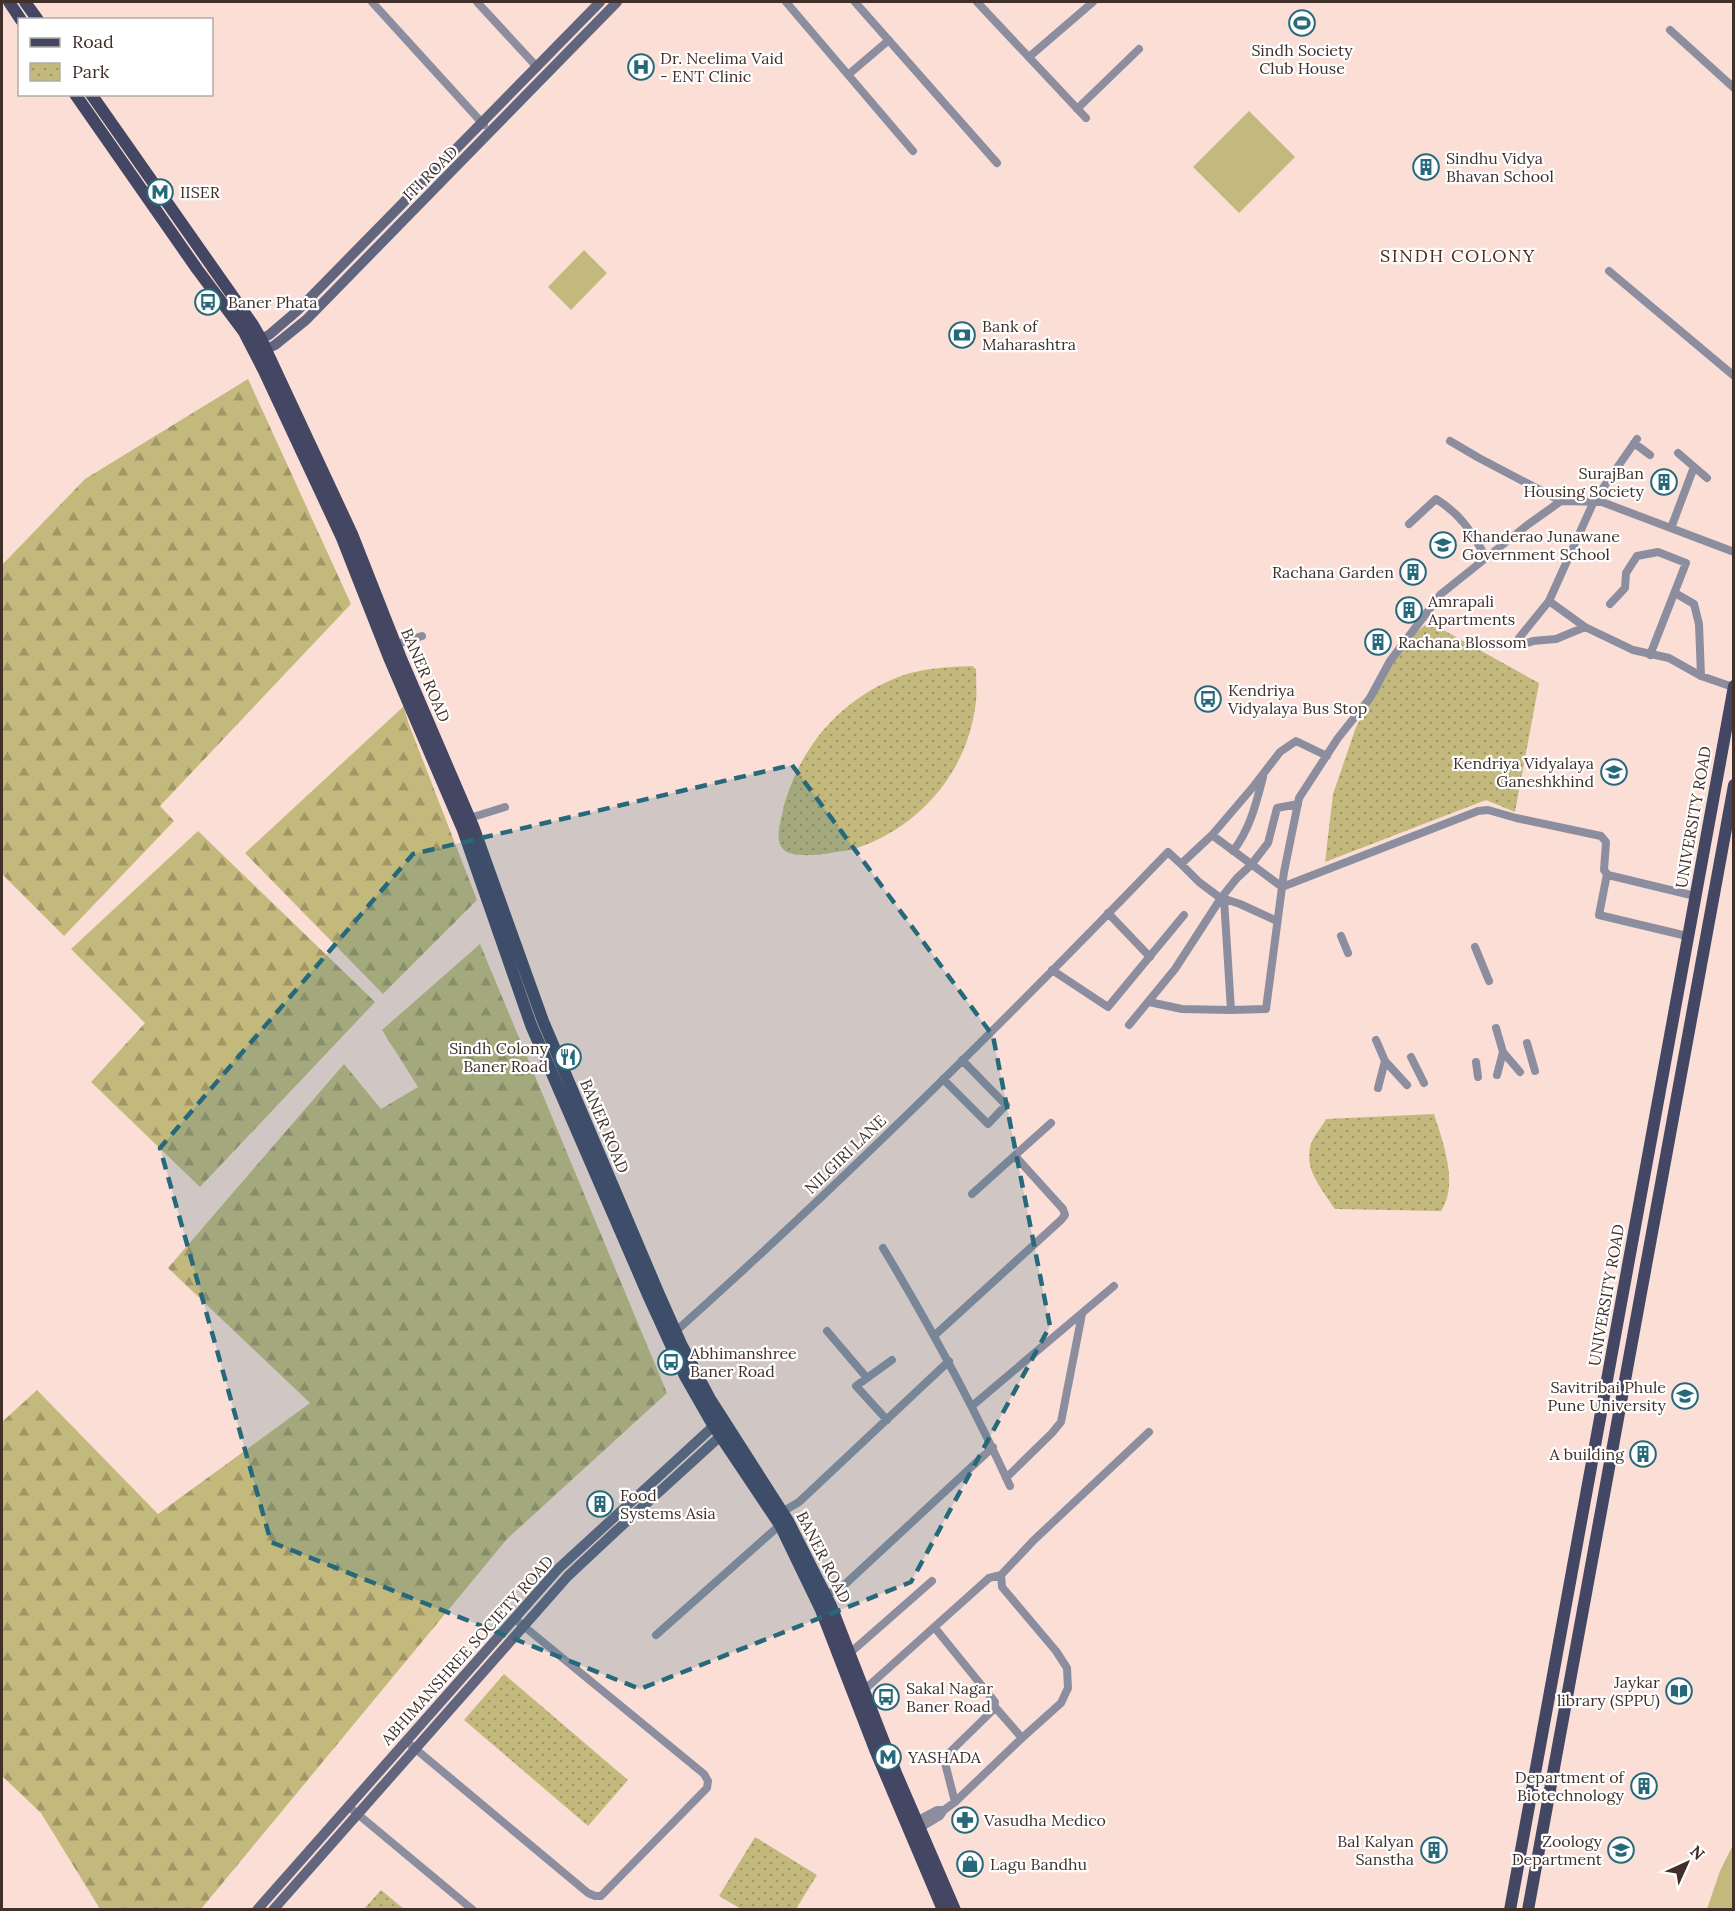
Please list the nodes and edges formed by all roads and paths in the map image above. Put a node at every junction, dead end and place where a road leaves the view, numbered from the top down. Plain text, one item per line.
1 (9, 2) edge
2 (26, 2) edge
3 (372, 2) edge
4 (477, 2) edge
5 (617, 2) edge
6 (786, 2) edge
7 (855, 2) edge
8 (977, 2) edge
9 (1093, 2) edge
10 (601, 4) edge
11 (20, 18) edge
12 (37, 18) edge
13 (1671, 30) dead end
14 (889, 40) junction
15 (1139, 49) dead end
16 (1029, 57) junction
17 (537, 67) junction
18 (849, 74) junction
19 (1734, 88) edge
20 (76, 96) edge
21 (92, 96) edge
22 (1077, 109) junction
23 (1086, 118) dead end
24 (482, 123) junction
25 (490, 132) junction
26 (913, 151) dead end
27 (997, 163) dead end
28 (436, 170) junction
29 (445, 178) junction
30 (1608, 271) dead end
31 (258, 347) junction
32 (1734, 376) edge
33 (1450, 441) dead end
34 (1678, 453) dead end
35 (1650, 455) dead end
36 (1694, 467) junction
37 (1707, 478) dead end
38 (1561, 501) junction
39 (1594, 501) junction
40 (1409, 524) dead end
41 (1671, 528) junction
42 (1734, 552) edge
43 (1486, 557) junction
44 (1675, 593) junction
45 (1549, 601) junction
46 (1610, 604) dead end
47 (1585, 627) junction
48 (422, 636) dead end
49 (395, 645) junction
50 (1650, 655) junction
51 (1701, 676) junction
52 (1733, 687) edge
53 (1327, 756) junction
54 (1264, 773) junction
55 (1734, 785) edge
56 (1298, 804) junction
57 (505, 807) dead end
58 (470, 818) junction
59 (1212, 835) junction
60 (1233, 851) junction
61 (1181, 864) junction
62 (1251, 865) junction
63 (1607, 874) junction
64 (1282, 887) junction
65 (1695, 897) junction
66 (1223, 898) junction
67 (1108, 914) junction
68 (1184, 915) dead end
69 (1277, 921) junction
70 (1341, 936) dead end
71 (1688, 936) junction
72 (1475, 947) dead end
73 (1348, 953) dead end
74 (1150, 957) junction
75 (1052, 970) junction
76 (1489, 981) dead end
77 (1149, 1002) junction
78 (1231, 1010) junction
79 (1129, 1025) dead end
80 (1496, 1028) dead end
81 (1376, 1040) dead end
82 (546, 1043) junction
83 (1527, 1043) dead end
84 (1503, 1052) junction
85 (1411, 1057) dead end
86 (962, 1060) junction
87 (1385, 1061) junction
88 (1476, 1062) dead end
89 (1535, 1071) dead end
90 (1520, 1072) dead end
91 (1497, 1075) dead end
92 (1478, 1077) dead end
93 (943, 1078) junction
94 (1424, 1083) dead end
95 (1407, 1085) dead end
96 (1378, 1088) dead end
97 (1052, 1123) dead end
98 (1015, 1156) junction
99 (972, 1194) dead end
100 (883, 1248) dead end
101 (1114, 1286) dead end
102 (1082, 1314) junction
103 (827, 1331) dead end
104 (675, 1332) junction
105 (935, 1335) junction
106 (892, 1360) dead end
107 (949, 1361) junction
108 (867, 1378) junction
109 (972, 1406) junction
110 (887, 1420) junction
111 (721, 1427) junction
112 (1149, 1432) dead end
113 (993, 1446) junction
114 (782, 1512) junction
115 (780, 1525) junction
116 (1001, 1575) junction
117 (932, 1581) dead end
118 (821, 1596) junction
119 (514, 1619) junction
120 (524, 1627) junction
121 (935, 1628) junction
122 (656, 1635) dead end
123 (850, 1653) junction
124 (864, 1690) junction
125 (995, 1707) junction
126 (1022, 1738) junction
127 (406, 1742) junction
128 (415, 1750) junction
129 (955, 1802) junction
130 (348, 1806) junction
131 (358, 1814) junction
132 (918, 1825) junction
133 (257, 1910) edge
134 (273, 1910) edge
135 (473, 1910) edge
136 (943, 1910) edge
137 (955, 1910) edge
138 (1510, 1910) edge
139 (1528, 1910) edge

1 - 11 main road
2 - 12 main road
3 - 24 street
4 - 17 street
5 - 10 street, ITI ROAD
6 - 18 street
7 - 14 street
8 - 16 street
9 - 16 street
10 - 17 street, ITI ROAD
10 - 25 street, ITI ROAD
13 - 19 street
14 - 18 street
14 - 27 street
15 - 22 street
16 - 22 street
17 - 24 street, ITI ROAD
18 - 26 street
20 - 31 main road
21 - 31 main road
22 - 23 street
24 - 25 street
24 - 28 street, ITI ROAD
25 - 29 street, ITI ROAD
28 - 29 street
28 - 31 street, ITI ROAD
29 - 31 street, ITI ROAD
30 - 32 street
31 - 49 main road, BANER ROAD
31 - 82 main road, BANER ROAD
33 - 38 street
34 - 36 street
35 - 39 street
36 - 37 street
36 - 41 street
38 - 39 street
38 - 43 street
39 - 41 street
39 - 45 street
40 - 43 street
41 - 42 street
43 - 53 street
44 - 46 street
44 - 50 street
44 - 51 street
45 - 47 street
45 - 47 street
47 - 50 street
48 - 49 street
49 - 58 main road, BANER ROAD
50 - 51 street
51 - 52 street
52 - 65 main road, UNIVERSITY ROAD
53 - 54 street
53 - 56 street
54 - 59 street
54 - 60 street
55 - 139 main road, UNIVERSITY ROAD
56 - 62 street
56 - 64 street
57 - 58 street
58 - 82 main road, BANER ROAD
59 - 60 street
59 - 61 street
60 - 62 street
61 - 66 street
61 - 67 street, NILGIRI LANE
62 - 64 street
62 - 66 street
63 - 64 street
63 - 65 street
63 - 71 street
64 - 69 street
65 - 71 main road, UNIVERSITY ROAD
66 - 69 street
66 - 77 street
66 - 78 street
67 - 74 street
67 - 75 street, NILGIRI LANE
68 - 74 street
69 - 78 street
70 - 73 street
71 - 138 main road, UNIVERSITY ROAD
72 - 76 street
74 - 75 street
75 - 86 street, NILGIRI LANE
77 - 78 street
77 - 79 street
80 - 84 street
81 - 87 street
82 - 104 main road, BANER ROAD
82 - 111 main road, BANER ROAD
83 - 89 street
84 - 90 street
84 - 91 street
85 - 94 street
86 - 93 street, NILGIRI LANE
86 - 93 street
87 - 95 street
87 - 96 street
88 - 92 street
93 - 104 street, NILGIRI LANE
97 - 98 street
98 - 99 street
98 - 105 street
100 - 105 street
101 - 102 street
102 - 109 street
102 - 113 street
103 - 108 street
104 - 111 main road, BANER ROAD
105 - 107 street
106 - 108 street
107 - 109 street
107 - 110 street
108 - 110 street
109 - 113 street
110 - 114 street
111 - 114 main road, BANER ROAD
111 - 115 main road, BANER ROAD
111 - 119 street, ABHIMANSHREE SOCIETY ROAD
111 - 120 street, ABHIMANSHREE SOCIETY ROAD
112 - 116 street
113 - 118 street
114 - 118 main road, BANER ROAD
115 - 118 main road, BANER ROAD
115 - 122 street
116 - 121 street
116 - 126 street
117 - 123 street
118 - 123 main road, BANER ROAD
118 - 136 main road, BANER ROAD
119 - 120 street
119 - 127 street, ABHIMANSHREE SOCIETY ROAD
120 - 128 street, ABHIMANSHREE SOCIETY ROAD
120 - 128 street
121 - 124 street
121 - 125 street
123 - 124 main road, BANER ROAD
124 - 132 main road, BANER ROAD
125 - 126 street
125 - 129 street
126 - 129 street
127 - 128 street
127 - 130 street, ABHIMANSHREE SOCIETY ROAD
128 - 131 street, ABHIMANSHREE SOCIETY ROAD
129 - 132 street
130 - 131 street
130 - 133 street, ABHIMANSHREE SOCIETY ROAD
131 - 134 street, ABHIMANSHREE SOCIETY ROAD
131 - 135 street
132 - 137 main road, BANER ROAD

